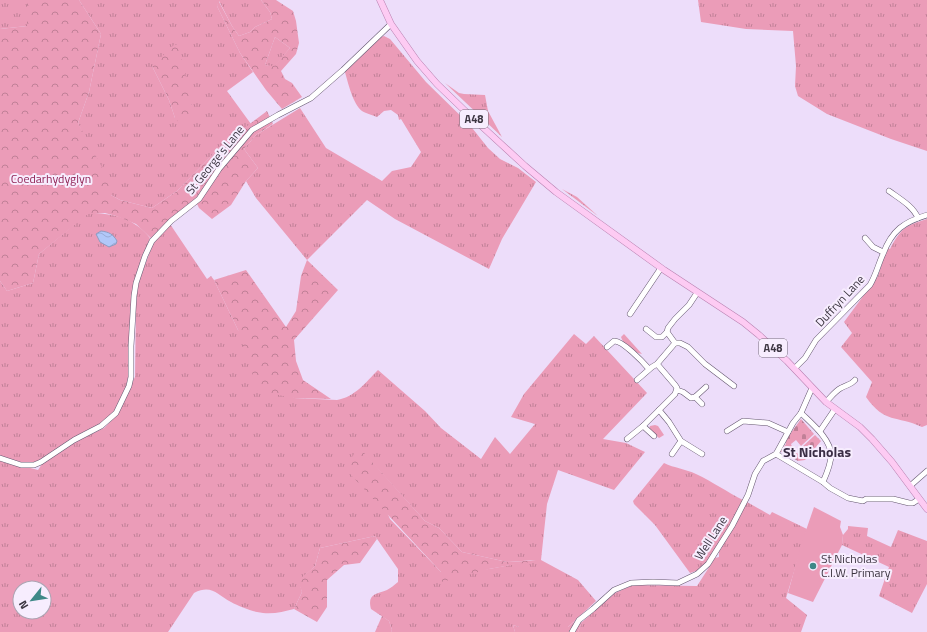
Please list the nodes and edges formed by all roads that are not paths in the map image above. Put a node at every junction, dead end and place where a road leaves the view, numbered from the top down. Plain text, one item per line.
1 (380, 0) edge
2 (391, 24) junction
3 (890, 191) dead end
4 (927, 215) edge
5 (918, 218) junction
6 (865, 238) dead end
7 (883, 252) junction
8 (661, 268) junction
9 (697, 293) junction
10 (630, 314) dead end
11 (646, 329) dead end
12 (667, 332) junction
13 (675, 342) junction
14 (607, 347) dead end
15 (657, 364) junction
16 (794, 368) junction
17 (649, 369) junction
18 (637, 380) dead end
19 (855, 380) dead end
20 (734, 386) dead end
21 (706, 387) dead end
22 (812, 388) junction
23 (677, 390) junction
24 (695, 397) junction
25 (826, 402) junction
26 (702, 404) dead end
27 (835, 409) junction
28 (659, 410) junction
29 (801, 413) junction
30 (643, 426) junction
31 (727, 431) dead end
32 (820, 431) junction
33 (788, 432) junction
34 (654, 436) dead end
35 (627, 440) dead end
36 (681, 441) junction
37 (672, 454) dead end
38 (702, 454) dead end
39 (776, 454) junction
40 (0, 458) edge
41 (927, 471) edge
42 (824, 482) junction
43 (910, 486) junction
44 (920, 499) junction
45 (927, 509) edge
46 (572, 632) edge

1 - 2 main road, A48
2 - 8 main road, A48
2 - 40 street, St George's Lane
3 - 5 street
4 - 5 street, Duffryn Lane
5 - 7 street, Duffryn Lane
6 - 7 street
7 - 16 street, Duffryn Lane
8 - 9 main road, A48
8 - 10 street
9 - 12 street
9 - 16 main road, A48
11 - 12 street
12 - 13 street
13 - 15 street
13 - 20 street
14 - 17 street
15 - 17 street
15 - 23 street
16 - 22 main road, A48
17 - 18 street
19 - 25 street
21 - 24 street
22 - 25 main road, A48
22 - 29 street, Well Lane
23 - 24 street
23 - 28 street
24 - 26 street
25 - 27 main road, A48
27 - 32 street
27 - 43 main road, A48
28 - 30 street
28 - 36 street
29 - 32 street
29 - 33 street, Well Lane
30 - 34 street
30 - 35 street
31 - 33 street
32 - 42 street
33 - 39 street, Well Lane
36 - 37 street
36 - 38 street
39 - 42 street
39 - 46 street, Well Lane
41 - 43 street
42 - 44 street
43 - 44 main road, A48
44 - 45 main road, A48

